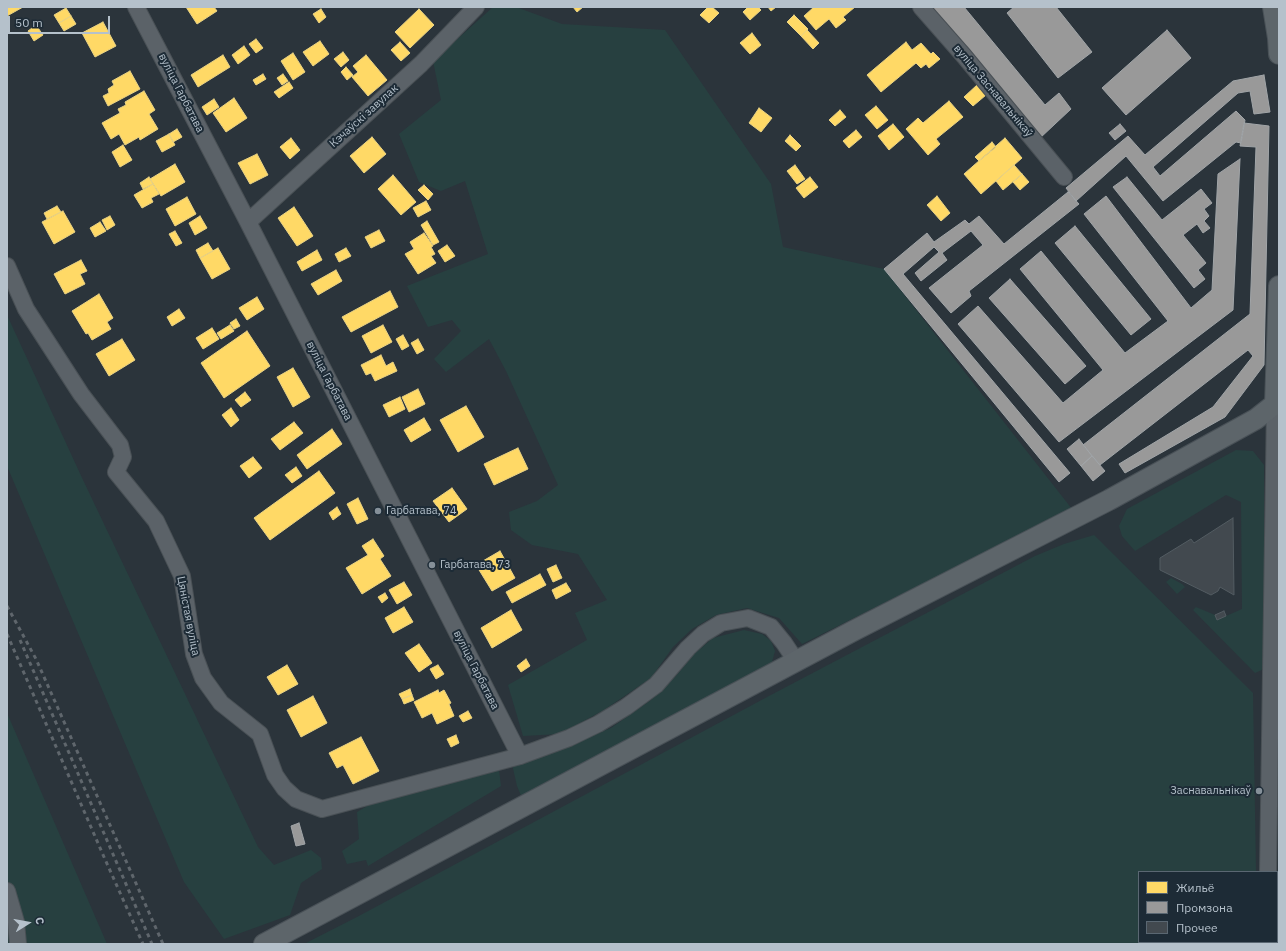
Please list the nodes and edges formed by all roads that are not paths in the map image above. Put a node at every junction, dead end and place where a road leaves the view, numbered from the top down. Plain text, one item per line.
1 (136, 7) edge
2 (476, 7) edge
3 (921, 7) edge
4 (1273, 7) edge
5 (1279, 54) edge
6 (1064, 177) dead end
7 (248, 222) junction
8 (7, 266) edge
9 (1279, 286) edge
10 (1275, 404) junction
11 (796, 662) junction
12 (520, 756) junction
13 (1268, 871) edge
14 (7, 891) edge
15 (18, 944) edge
16 (264, 944) edge

1 - 7 street, вуліца Гарбатава
2 - 7 street, Кэчаўскі завулак
3 - 6 street, вуліца Заснавальнікаў
4 - 5 main road
7 - 12 street, вуліца Гарбатава
8 - 12 street, Цяністая вуліца
9 - 10 main road
10 - 11 main road
10 - 13 street
11 - 12 street
11 - 16 main road
14 - 15 street

